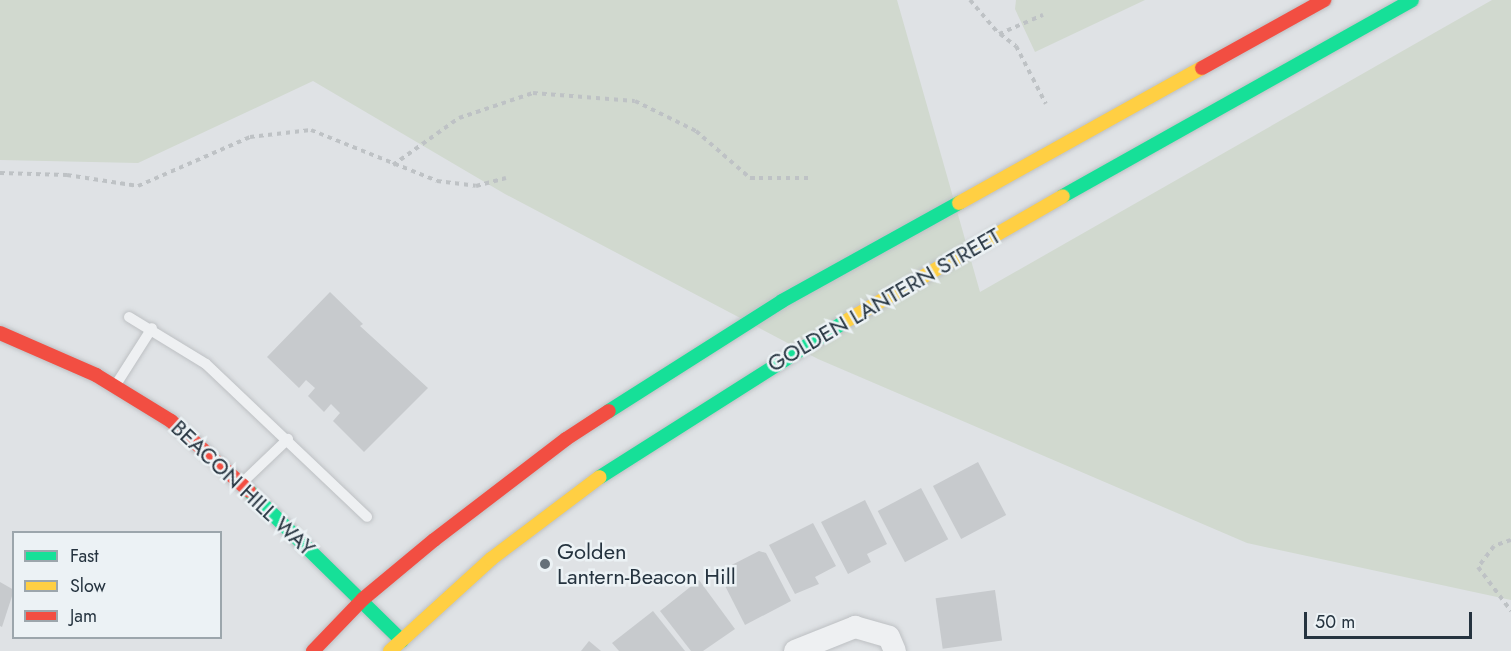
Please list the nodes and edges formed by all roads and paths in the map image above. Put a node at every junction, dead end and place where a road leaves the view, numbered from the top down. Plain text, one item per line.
1 (970, 0) edge
2 (1324, 0) edge
3 (1412, 0) edge
4 (1043, 15) dead end
5 (999, 34) junction
6 (1046, 104) dead end
7 (393, 165) junction
8 (0, 173) edge
9 (506, 178) dead end
10 (812, 178) dead end
11 (129, 317) dead end
12 (152, 328) junction
13 (0, 333) edge
14 (114, 386) junction
15 (288, 439) junction
16 (241, 483) junction
17 (367, 517) dead end
18 (1511, 540) edge
19 (363, 599) junction
20 (1511, 611) edge
21 (402, 641) junction
22 (313, 651) edge
23 (390, 651) edge
24 (795, 651) edge
25 (895, 651) edge

1 - 5 path
2 - 19 main road, GOLDEN LANTERN STREET
3 - 21 main road, GOLDEN LANTERN STREET
4 - 5 path
5 - 6 path
7 - 8 path
7 - 9 path
7 - 10 path
11 - 12 lane
12 - 14 lane
12 - 15 lane
13 - 14 main road, BEACON HILL WAY
14 - 16 main road, BEACON HILL WAY
15 - 16 lane
15 - 17 lane
16 - 19 main road, BEACON HILL WAY
18 - 20 path
19 - 21 main road, BEACON HILL WAY
19 - 22 main road, GOLDEN LANTERN STREET
21 - 23 main road, GOLDEN LANTERN STREET
24 - 25 street

